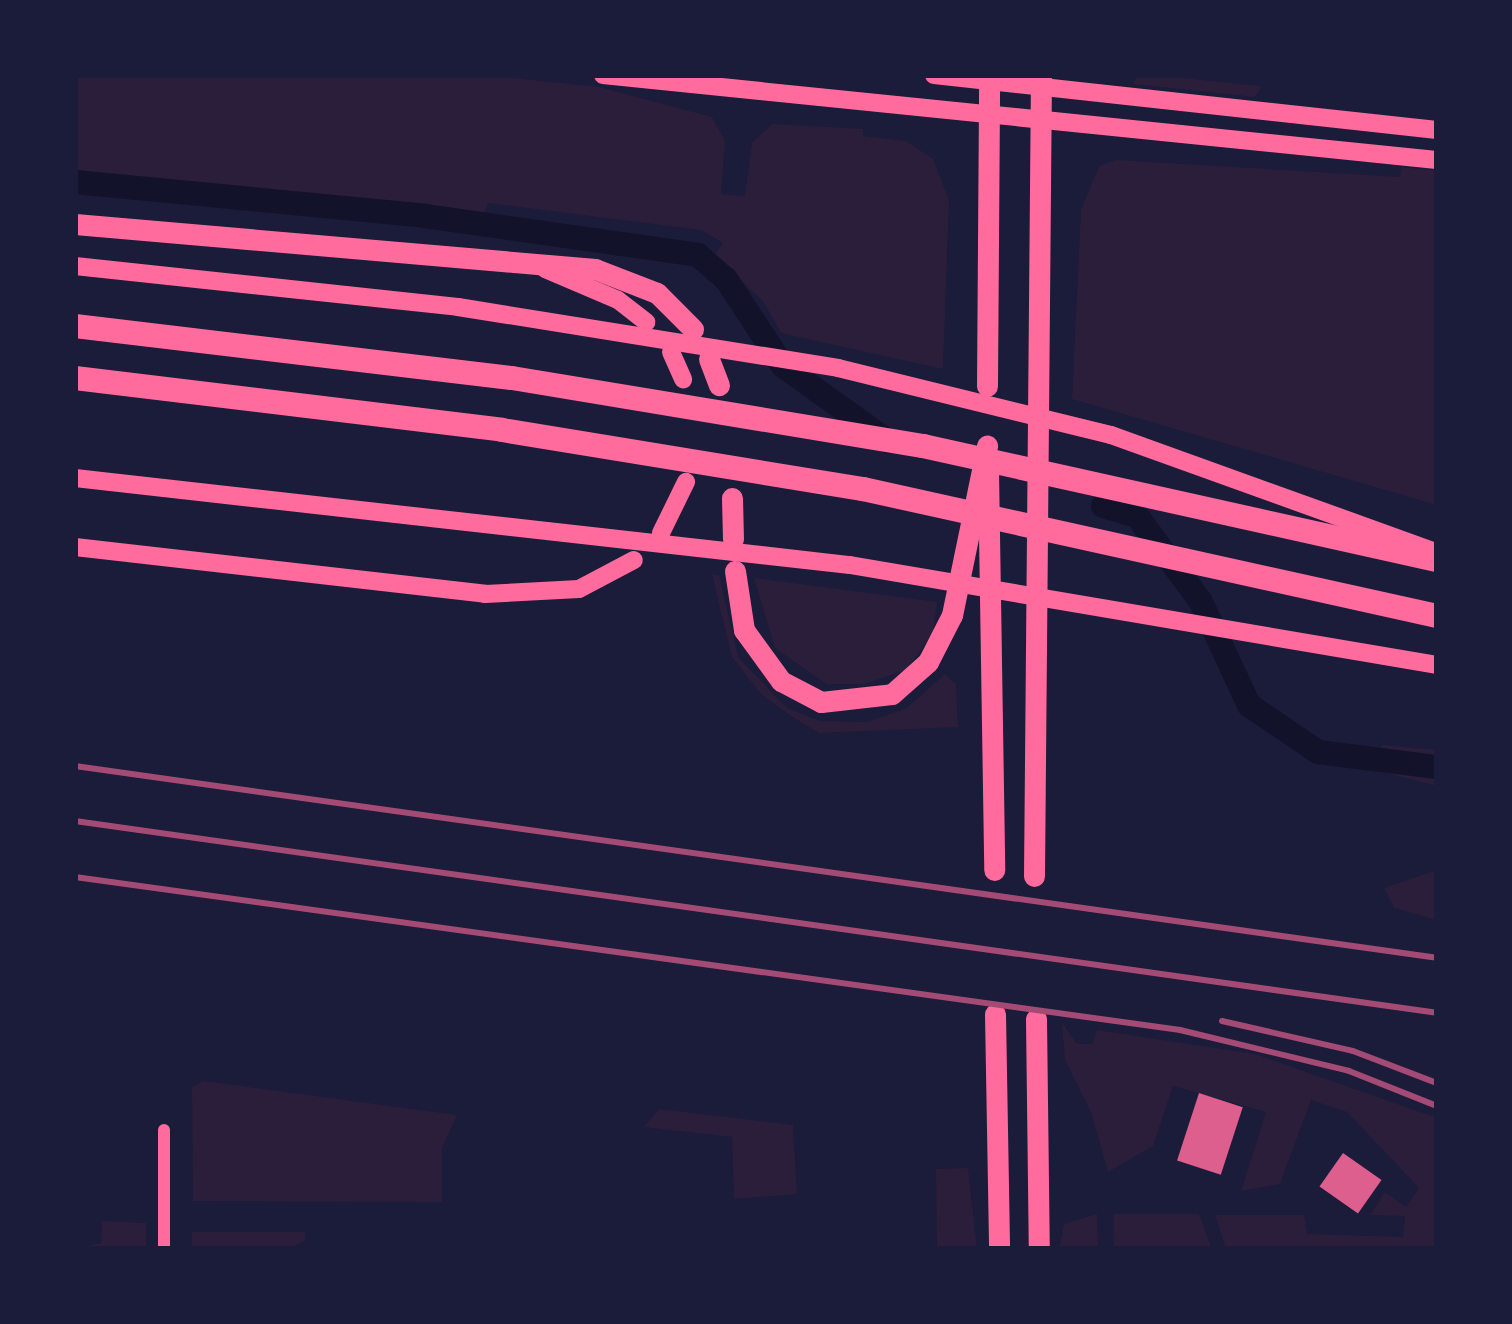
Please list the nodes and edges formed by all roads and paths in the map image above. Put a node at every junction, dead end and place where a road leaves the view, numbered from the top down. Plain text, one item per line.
1 (603, 75) edge
2 (934, 75) edge
3 (989, 78) edge
4 (1041, 80) edge
5 (989, 115) junction
6 (1040, 118) junction
7 (1437, 130) edge
8 (1437, 160) edge
9 (75, 224) edge
10 (532, 264) junction
11 (75, 266) edge
12 (646, 322) dead end
13 (75, 326) edge
14 (693, 329) dead end
15 (670, 352) dead end
16 (709, 358) dead end
17 (75, 378) edge
18 (683, 379) dead end
19 (719, 385) dead end
20 (987, 386) dead end
21 (75, 478) edge
22 (686, 482) dead end
23 (732, 498) dead end
24 (661, 532) dead end
25 (734, 539) dead end
26 (75, 547) edge
27 (1437, 556) edge
28 (634, 560) dead end
29 (735, 571) dead end
30 (1437, 616) edge
31 (1437, 665) edge
32 (994, 870) dead end
33 (1034, 876) dead end
34 (995, 1014) dead end
35 (1036, 1019) dead end
36 (164, 1130) dead end
37 (164, 1249) edge
38 (999, 1249) edge
39 (1039, 1249) edge

1 - 5 main road
2 - 3 main road
3 - 4 main road
3 - 5 main road
4 - 6 main road
4 - 7 main road
5 - 6 main road
5 - 20 main road
6 - 8 main road
6 - 33 main road
9 - 10 main road
10 - 12 main road
10 - 14 main road
11 - 27 main road
13 - 27 highway
15 - 18 main road
16 - 19 main road
17 - 30 highway
21 - 31 main road
22 - 24 main road
23 - 25 main road
26 - 28 main road
29 - 32 main road
34 - 38 main road
35 - 39 main road
36 - 37 street

